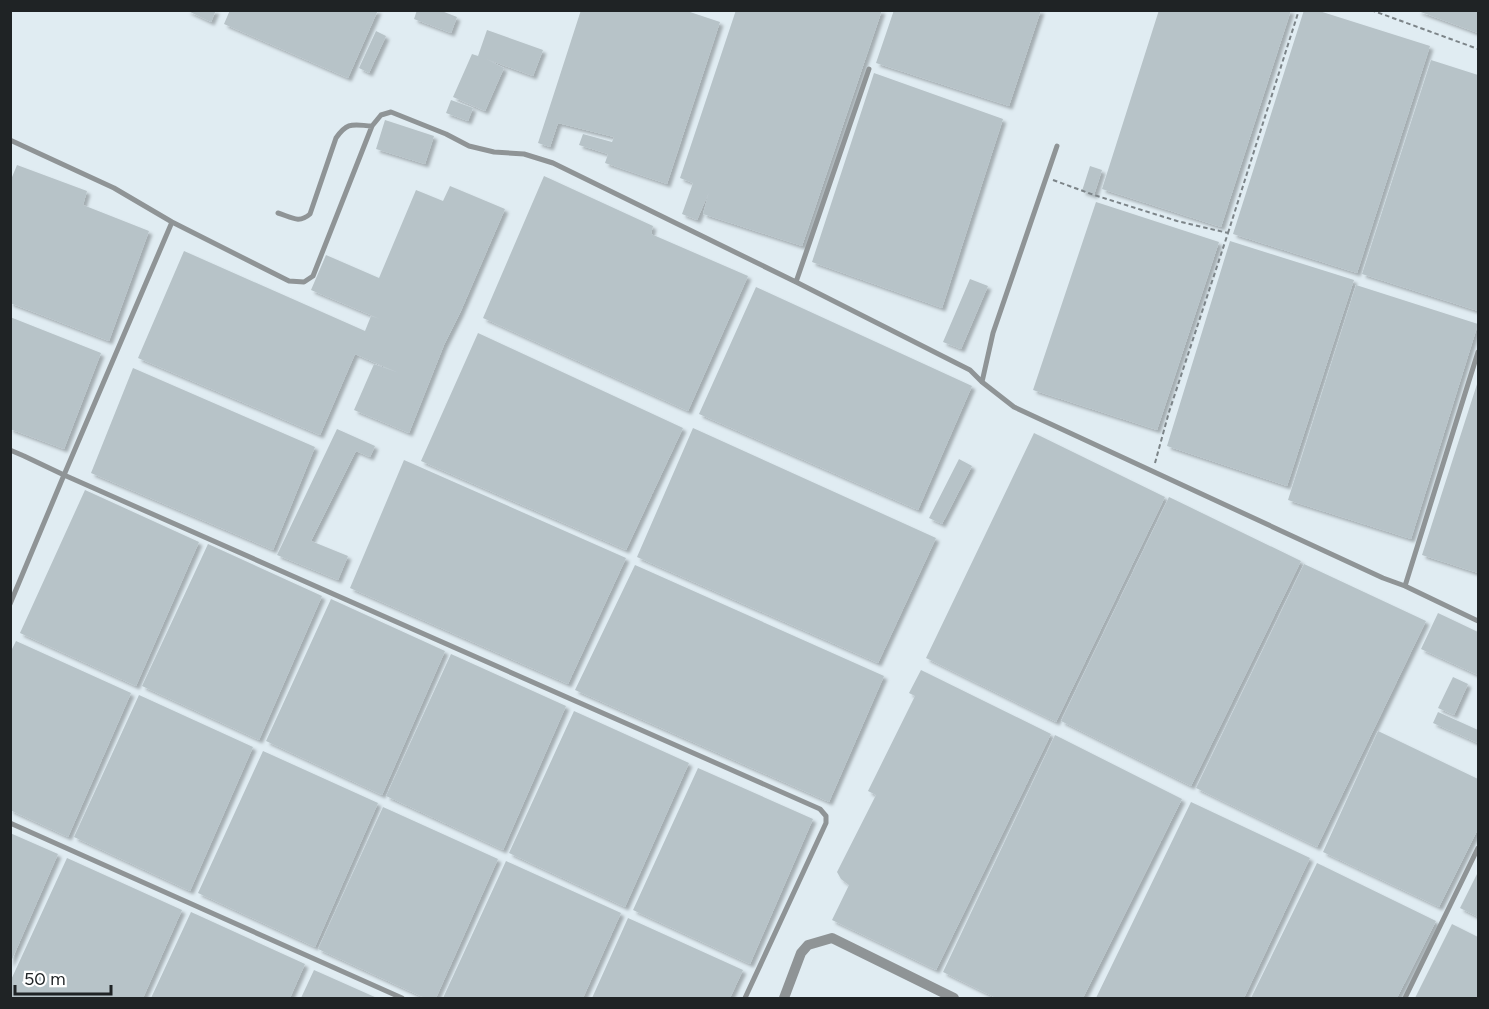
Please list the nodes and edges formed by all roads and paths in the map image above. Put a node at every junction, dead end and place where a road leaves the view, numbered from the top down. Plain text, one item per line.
1 (1299, 10) edge
2 (1371, 10) edge
3 (1479, 50) edge
4 (869, 69) dead end
5 (372, 126) junction
6 (10, 140) edge
7 (1057, 146) dead end
8 (1046, 178) junction
9 (278, 213) dead end
10 (172, 222) junction
11 (1228, 232) junction
12 (796, 282) junction
13 (1479, 352) edge
14 (982, 382) junction
15 (10, 450) edge
16 (1153, 471) junction
17 (64, 475) junction
18 (1404, 586) junction
19 (10, 604) edge
20 (1479, 621) edge
21 (10, 823) edge
22 (1479, 849) edge
23 (402, 999) edge
24 (745, 999) edge
25 (783, 999) edge
26 (954, 999) edge
27 (1405, 999) edge

1 - 11 path
2 - 3 path
4 - 12 lane
5 - 9 lane
5 - 10 lane
5 - 12 lane
6 - 10 lane
7 - 8 lane
8 - 11 path
8 - 14 lane
10 - 17 lane
11 - 16 path
12 - 14 lane
13 - 18 lane
14 - 16 lane
15 - 17 lane
16 - 18 lane
17 - 19 lane
17 - 24 lane
18 - 20 lane
21 - 23 lane
22 - 27 lane
25 - 26 street

